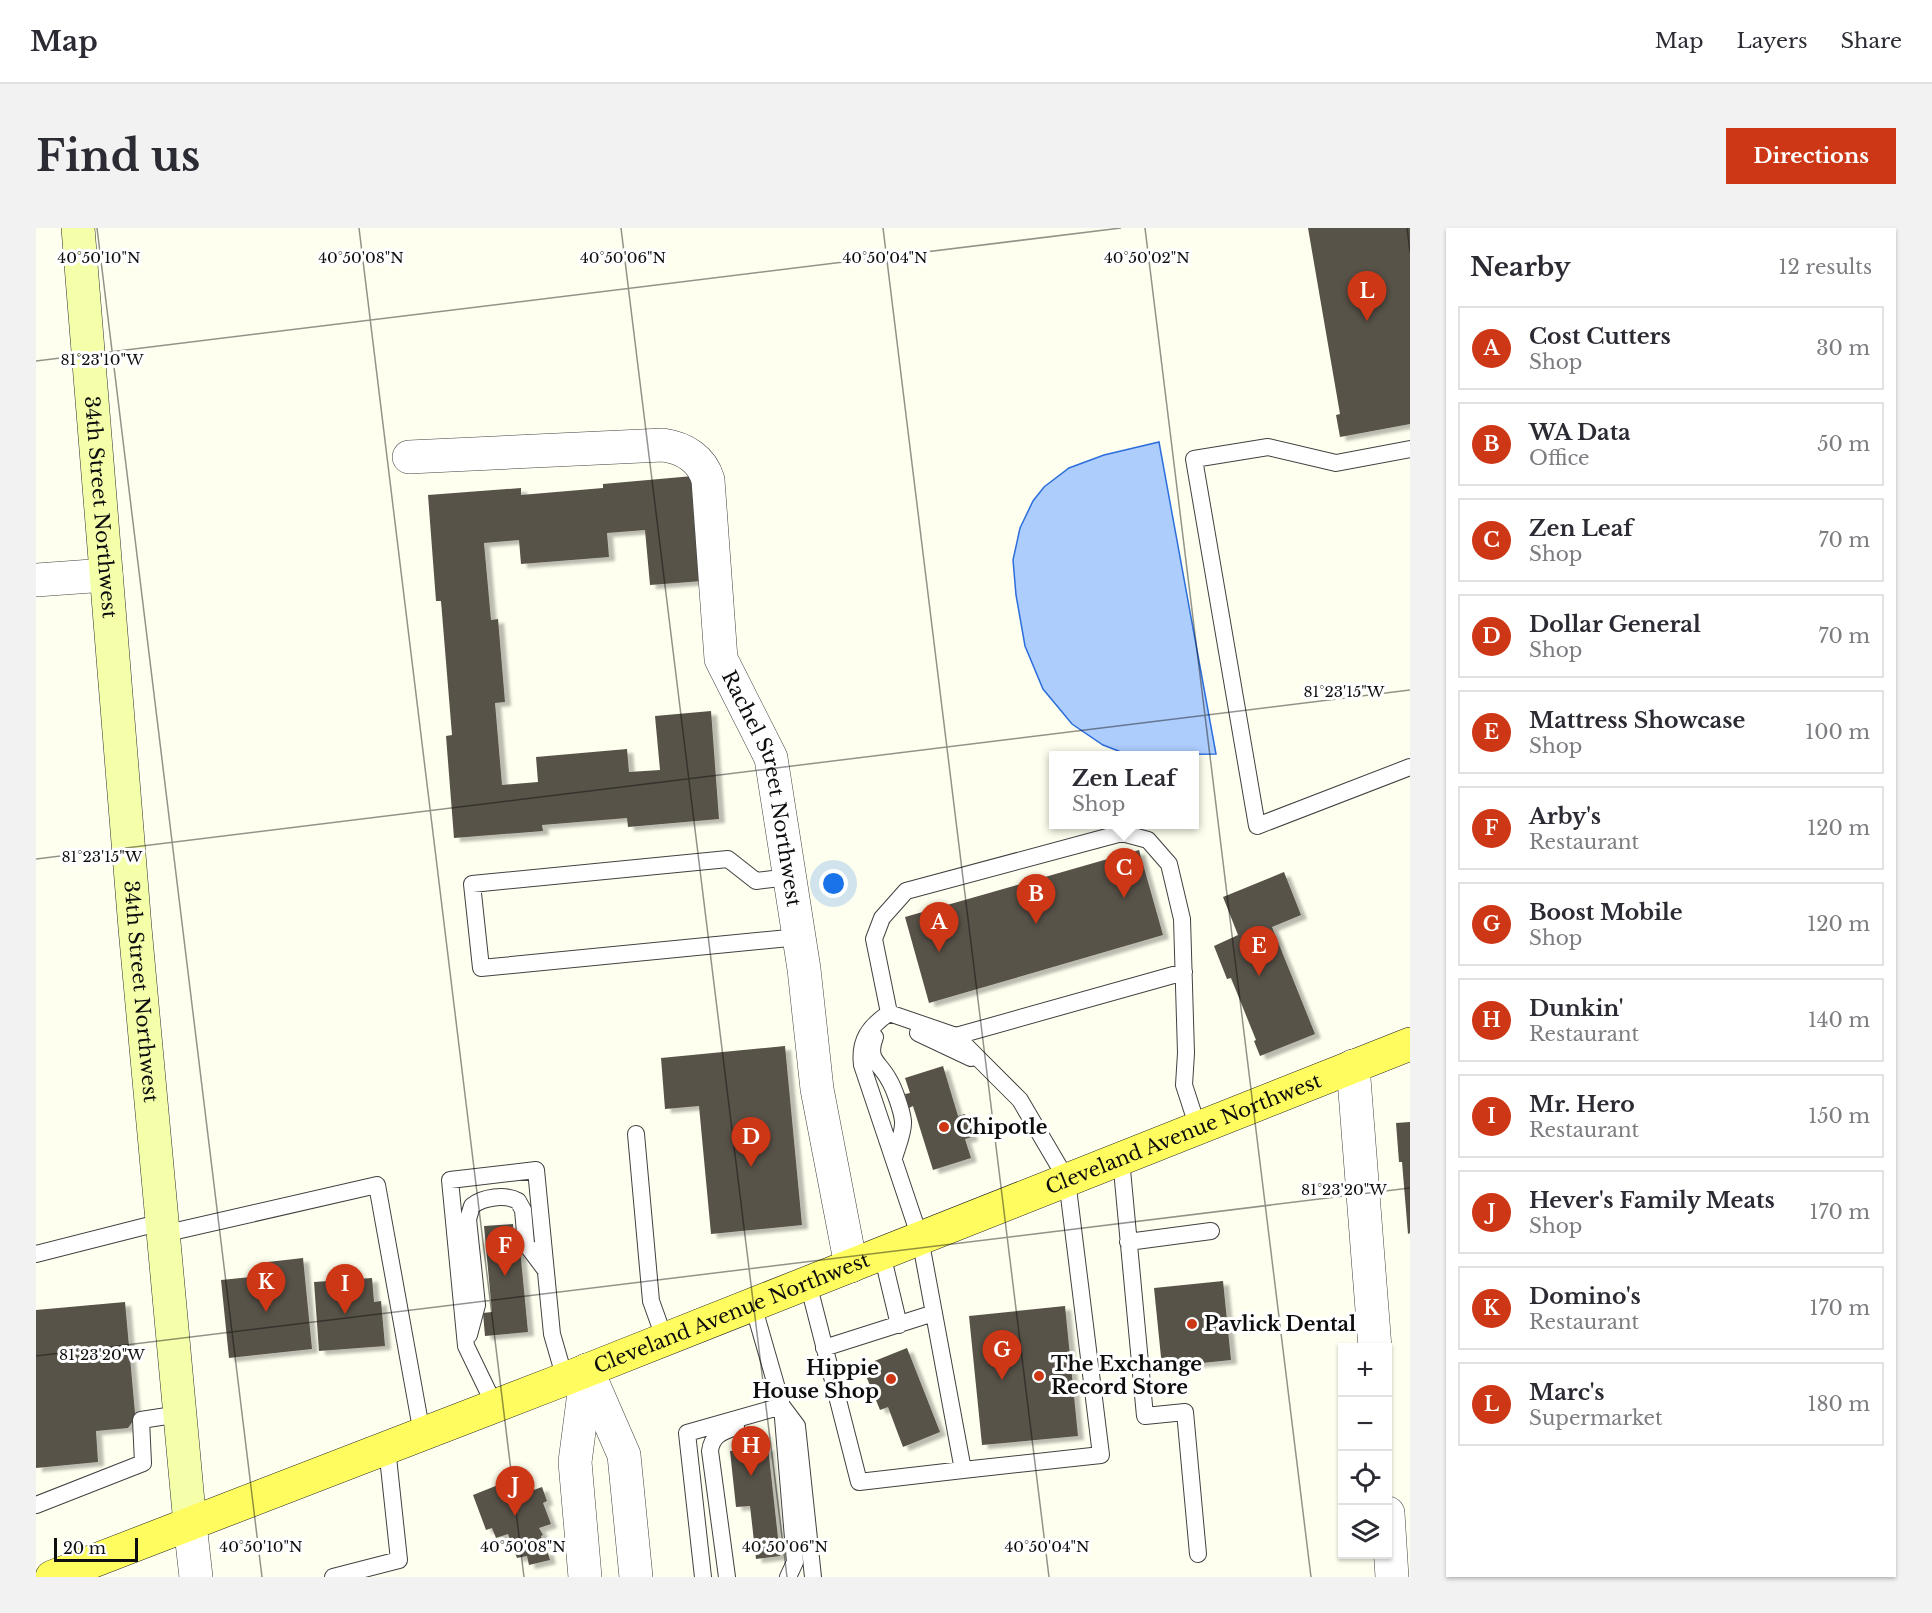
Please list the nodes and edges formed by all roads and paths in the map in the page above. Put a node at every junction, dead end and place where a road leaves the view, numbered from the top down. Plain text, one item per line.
1 (78, 228) edge
2 (1410, 449) edge
3 (409, 457) dead end
4 (106, 575) junction
5 (36, 580) edge
6 (1410, 767) edge
7 (789, 877) junction
8 (799, 938) junction
9 (1184, 972) junction
10 (890, 1013) junction
11 (956, 1036) junction
12 (1410, 1044) edge
13 (982, 1063) junction
14 (1353, 1066) junction
15 (1198, 1128) junction
16 (636, 1134) dead end
17 (894, 1158) junction
18 (1120, 1159) junction
19 (1066, 1180) junction
20 (163, 1228) junction
21 (1211, 1231) dead end
22 (920, 1238) junction
23 (1128, 1242) junction
24 (36, 1254) edge
25 (882, 1254) junction
26 (851, 1266) junction
27 (545, 1269) junction
28 (808, 1283) junction
29 (753, 1305) junction
30 (934, 1314) junction
31 (899, 1324) junction
32 (665, 1340) junction
33 (1375, 1343) edge
34 (466, 1346) junction
35 (824, 1348) junction
36 (576, 1375) junction
37 (495, 1406) junction
38 (782, 1406) junction
39 (180, 1414) junction
40 (750, 1415) junction
41 (422, 1434) junction
42 (387, 1448) junction
43 (963, 1470) junction
44 (36, 1505) edge
45 (190, 1524) junction
46 (1198, 1554) dead end
47 (1391, 1559) edge
48 (375, 1572) edge
49 (52, 1577) edge
50 (196, 1577) edge
51 (333, 1577) edge
52 (585, 1577) edge
53 (636, 1577) edge
54 (703, 1577) edge
55 (727, 1577) edge
56 (788, 1577) edge
57 (813, 1577) edge
58 (1392, 1577) edge

1 - 4 street, 34th Street Northwest
2 - 6 lane
3 - 7 street, Rachel Street Northwest
4 - 5 street
4 - 20 street, 34th Street Northwest
7 - 8 street, Rachel Street Northwest
7 - 8 lane
8 - 26 street, Rachel Street Northwest
9 - 10 lane
9 - 11 lane
9 - 15 lane
10 - 11 lane
10 - 17 lane
11 - 13 lane
12 - 14 main road, Cleveland Avenue Northwest
13 - 17 lane
13 - 19 lane
14 - 15 main road, Cleveland Avenue Northwest
14 - 33 street
15 - 18 main road, Cleveland Avenue Northwest
16 - 32 lane
17 - 22 lane
18 - 19 main road, Cleveland Avenue Northwest
18 - 23 lane
19 - 22 main road, Cleveland Avenue Northwest
19 - 43 lane
20 - 24 lane
20 - 39 street, 34th Street Northwest
20 - 41 lane
21 - 23 lane
22 - 25 main road, Cleveland Avenue Northwest
22 - 30 lane
23 - 46 lane
25 - 26 main road, Cleveland Avenue Northwest
25 - 31 lane
26 - 28 main road, Cleveland Avenue Northwest
27 - 34 lane
27 - 34 lane
27 - 36 lane
28 - 29 main road, Cleveland Avenue Northwest
28 - 35 lane
29 - 32 main road, Cleveland Avenue Northwest
29 - 38 lane
30 - 31 lane
30 - 43 lane
31 - 35 lane
32 - 36 main road, Cleveland Avenue Northwest
34 - 37 lane
35 - 43 lane
36 - 37 main road, Cleveland Avenue Northwest
36 - 52 street
36 - 53 street
37 - 41 main road, Cleveland Avenue Northwest
38 - 40 lane
38 - 56 lane
38 - 57 lane
39 - 44 lane
39 - 45 street, 34th Street Northwest
40 - 54 lane
40 - 55 lane
41 - 42 main road, Cleveland Avenue Northwest
42 - 45 main road, Cleveland Avenue Northwest
42 - 48 lane
45 - 49 main road, Cleveland Avenue Northwest
45 - 50 street, 34th Street Northwest
47 - 58 street
48 - 51 lane

